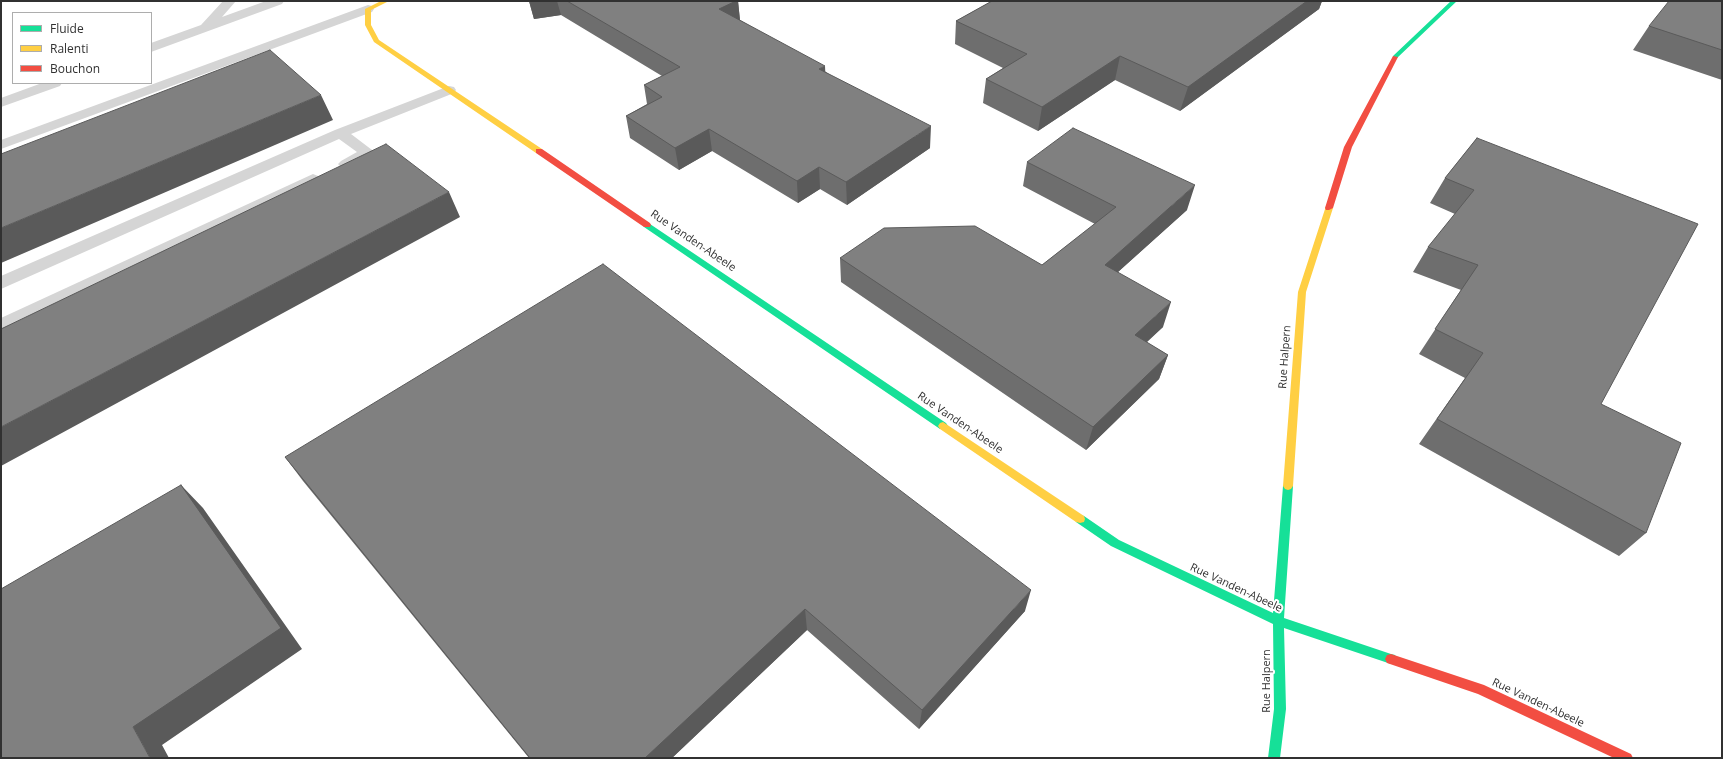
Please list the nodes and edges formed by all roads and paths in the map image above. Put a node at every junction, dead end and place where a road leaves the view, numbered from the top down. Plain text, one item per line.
1 (230, 1) edge
2 (278, 1) edge
3 (386, 1) edge
4 (1454, 1) edge
5 (368, 9) junction
6 (204, 28) junction
7 (152, 48) edge
8 (52, 84) edge
9 (449, 90) junction
10 (1, 103) edge
11 (340, 133) junction
12 (1, 145) edge
13 (1, 283) edge
14 (1, 326) edge
15 (1278, 621) junction
16 (1274, 758) edge
17 (1627, 758) edge

1 - 6 lane
2 - 6 lane
3 - 5 street
4 - 15 street, Rue Halpern
5 - 9 street, Rue Vanden-Abeele
5 - 12 lane
6 - 7 lane
8 - 10 lane
9 - 11 lane
9 - 15 street, Rue Vanden-Abeele
11 - 13 lane
11 - 14 lane
15 - 16 street, Rue Halpern
15 - 17 street, Rue Vanden-Abeele

